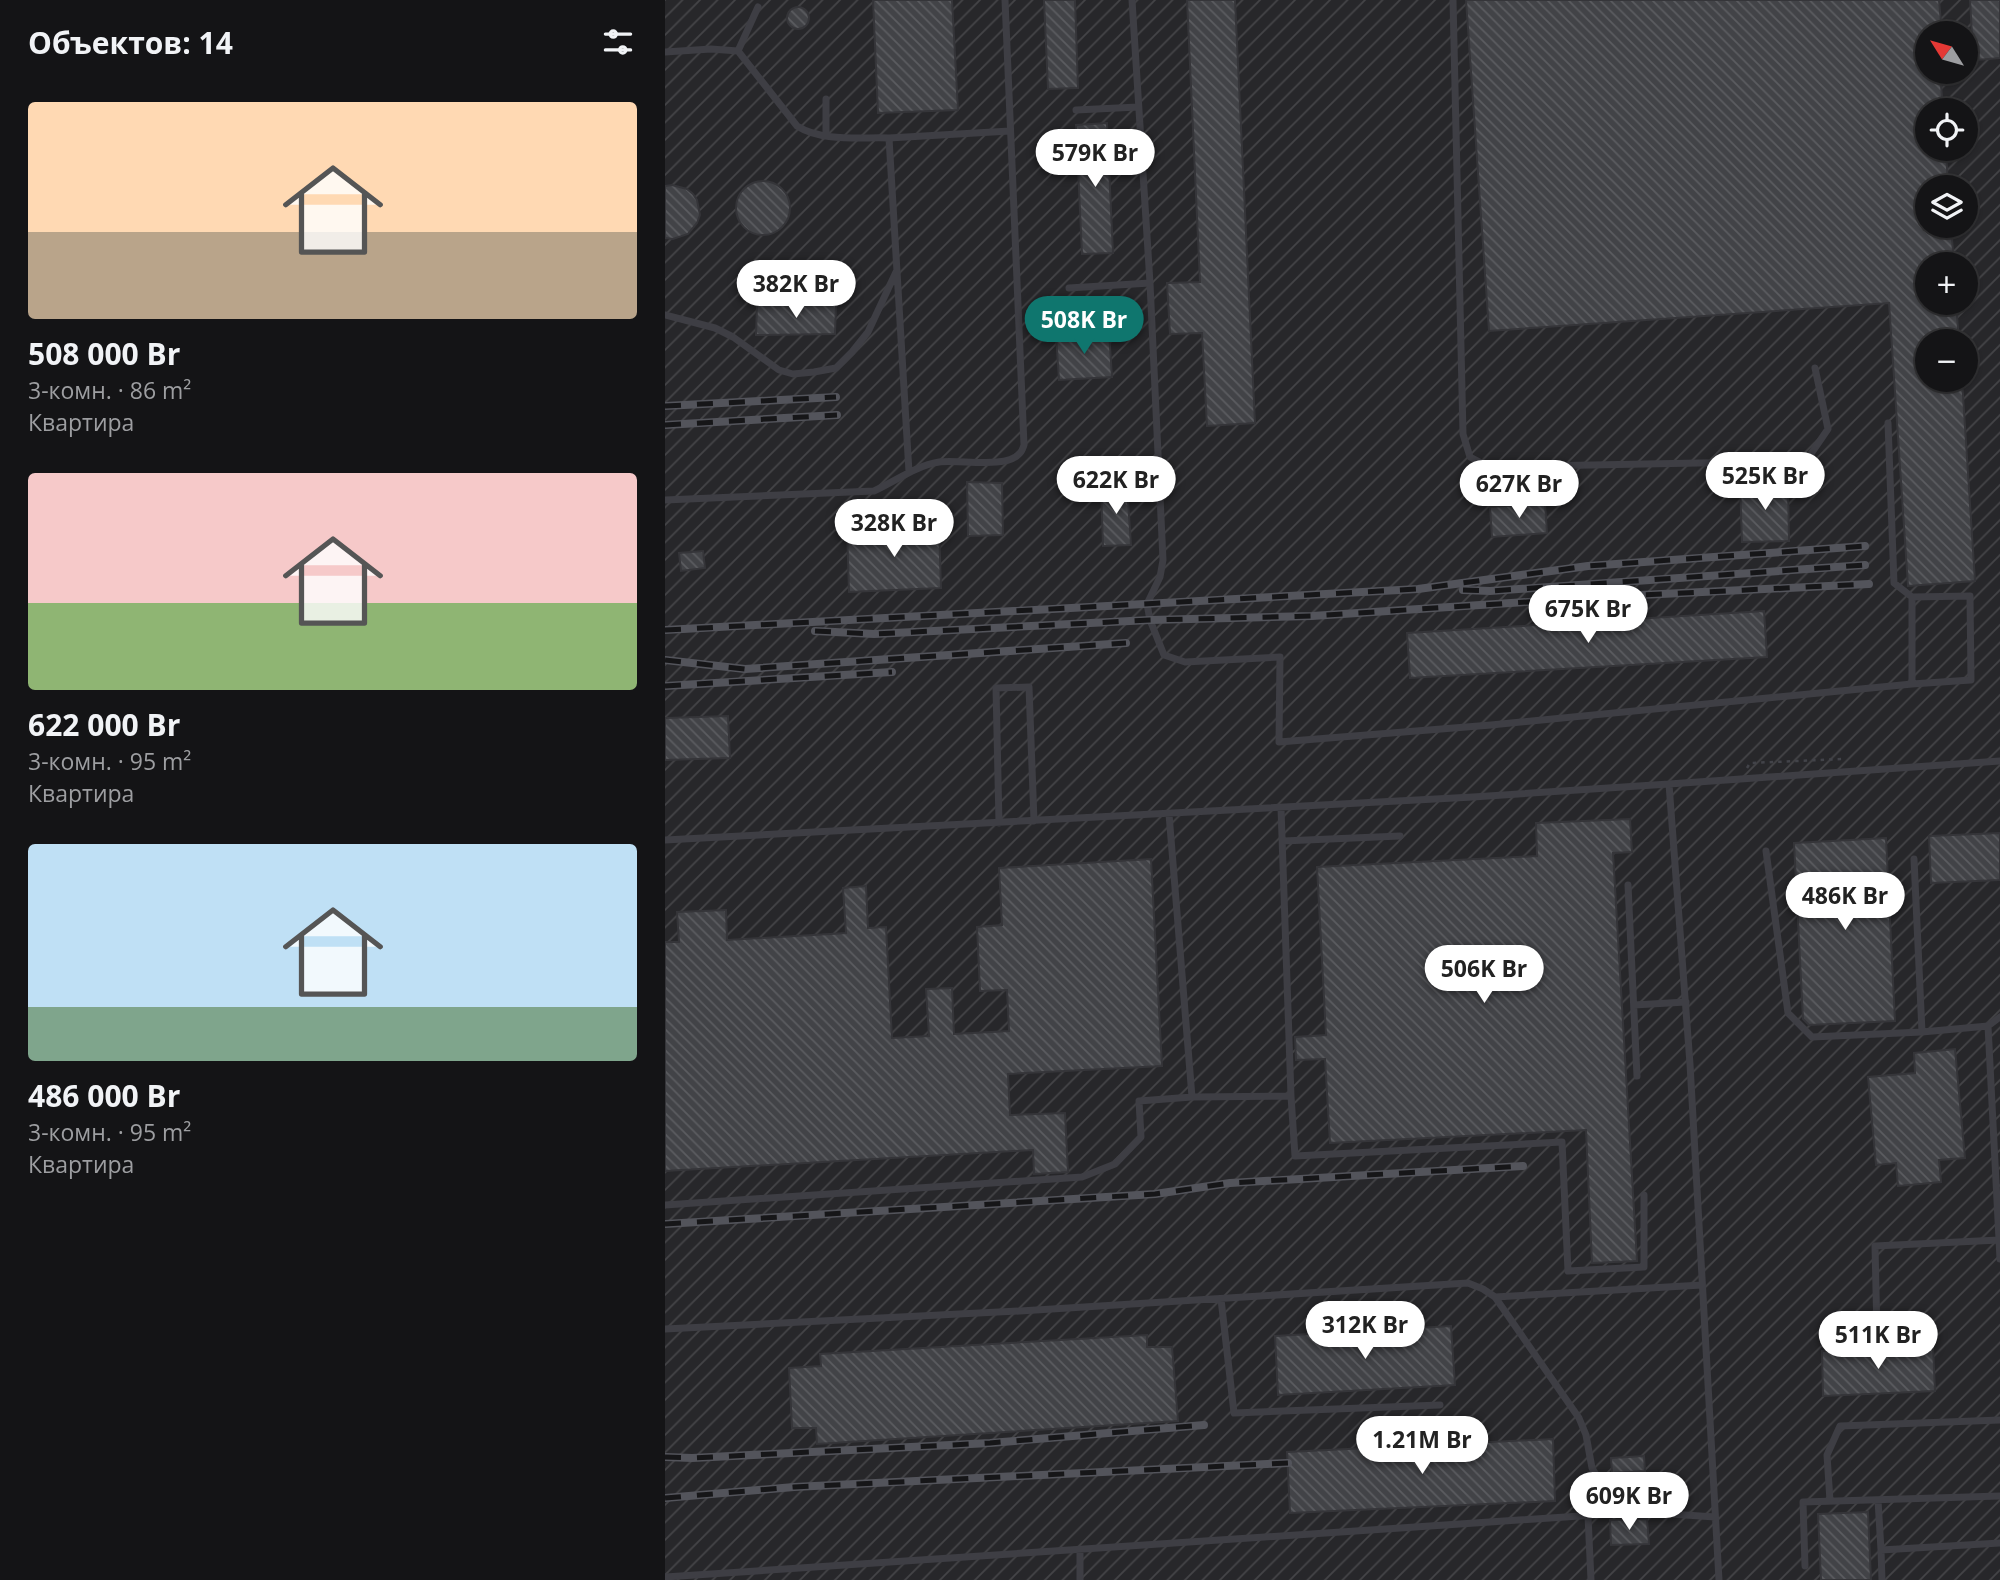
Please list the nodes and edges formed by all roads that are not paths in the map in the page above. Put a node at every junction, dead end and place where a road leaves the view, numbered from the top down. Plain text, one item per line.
1 (1005, 0) edge
2 (1132, 0) edge
3 (1453, 0) edge
4 (758, 7) dead end
5 (738, 51) junction
6 (665, 52) edge
7 (826, 99) dead end
8 (1138, 107) junction
9 (1076, 110) dead end
10 (1010, 131) junction
11 (827, 136) junction
12 (889, 138) junction
13 (897, 270) junction
14 (1150, 283) junction
15 (1069, 288) dead end
16 (665, 315) edge
17 (1815, 368) dead end
18 (1888, 424) dead end
19 (909, 472) junction
20 (665, 500) edge
21 (1912, 597) junction
22 (1912, 684) junction
23 (2000, 761) edge
24 (1669, 784) junction
25 (1281, 808) junction
26 (1169, 814) junction
27 (1034, 821) junction
28 (999, 823) junction
29 (1400, 836) dead end
30 (665, 840) edge
31 (1283, 841) junction
32 (1766, 850) dead end
33 (1913, 859) dead end
34 (1628, 885) dead end
35 (1686, 1002) junction
36 (1634, 1005) junction
37 (2000, 1017) edge
38 (1988, 1026) junction
39 (1922, 1032) junction
40 (1637, 1076) dead end
41 (1291, 1096) junction
42 (1192, 1097) junction
43 (1644, 1195) dead end
44 (665, 1205) edge
45 (1999, 1240) edge
46 (2000, 1259) edge
47 (1702, 1285) junction
48 (1495, 1297) junction
49 (1221, 1299) junction
50 (665, 1329) edge
51 (1877, 1334) dead end
52 (1440, 1405) dead end
53 (2000, 1420) edge
54 (2000, 1496) edge
55 (1878, 1500) junction
56 (1830, 1501) junction
57 (1641, 1512) junction
58 (1588, 1516) junction
59 (1715, 1517) junction
60 (2000, 1543) edge
61 (1080, 1550) junction
62 (1881, 1550) junction
63 (1805, 1566) dead end
64 (665, 1577) edge
65 (1080, 1580) edge
66 (1591, 1580) edge
67 (1719, 1580) edge
68 (1882, 1580) edge

1 - 10 lane
2 - 8 lane
3 - 17 lane
4 - 5 lane
5 - 6 lane
5 - 11 lane
7 - 11 lane
8 - 9 lane
8 - 14 lane
10 - 12 lane
10 - 19 lane
11 - 12 lane
12 - 13 lane
13 - 16 lane
13 - 19 lane
14 - 15 lane
14 - 22 lane
18 - 21 lane
19 - 20 lane
21 - 22 lane
21 - 22 lane
23 - 24 lane
24 - 25 lane
24 - 35 lane
25 - 26 lane
25 - 31 lane
26 - 27 lane
26 - 42 lane
27 - 28 lane
27 - 28 lane
28 - 30 lane
29 - 31 lane
31 - 41 lane
32 - 39 lane
33 - 39 lane
34 - 36 lane
35 - 36 lane
35 - 47 lane
36 - 40 lane
37 - 38 lane
38 - 39 lane
38 - 45 lane
41 - 42 lane
41 - 43 lane
42 - 44 lane
45 - 46 lane
45 - 51 lane
47 - 48 lane
47 - 59 lane
48 - 49 lane
48 - 57 lane
49 - 50 lane
49 - 52 lane
53 - 56 lane
54 - 55 lane
55 - 56 lane
55 - 62 lane
56 - 63 lane
57 - 58 lane
57 - 59 lane
58 - 61 lane
58 - 66 lane
59 - 67 lane
60 - 62 lane
61 - 64 lane
61 - 65 lane
62 - 68 lane

